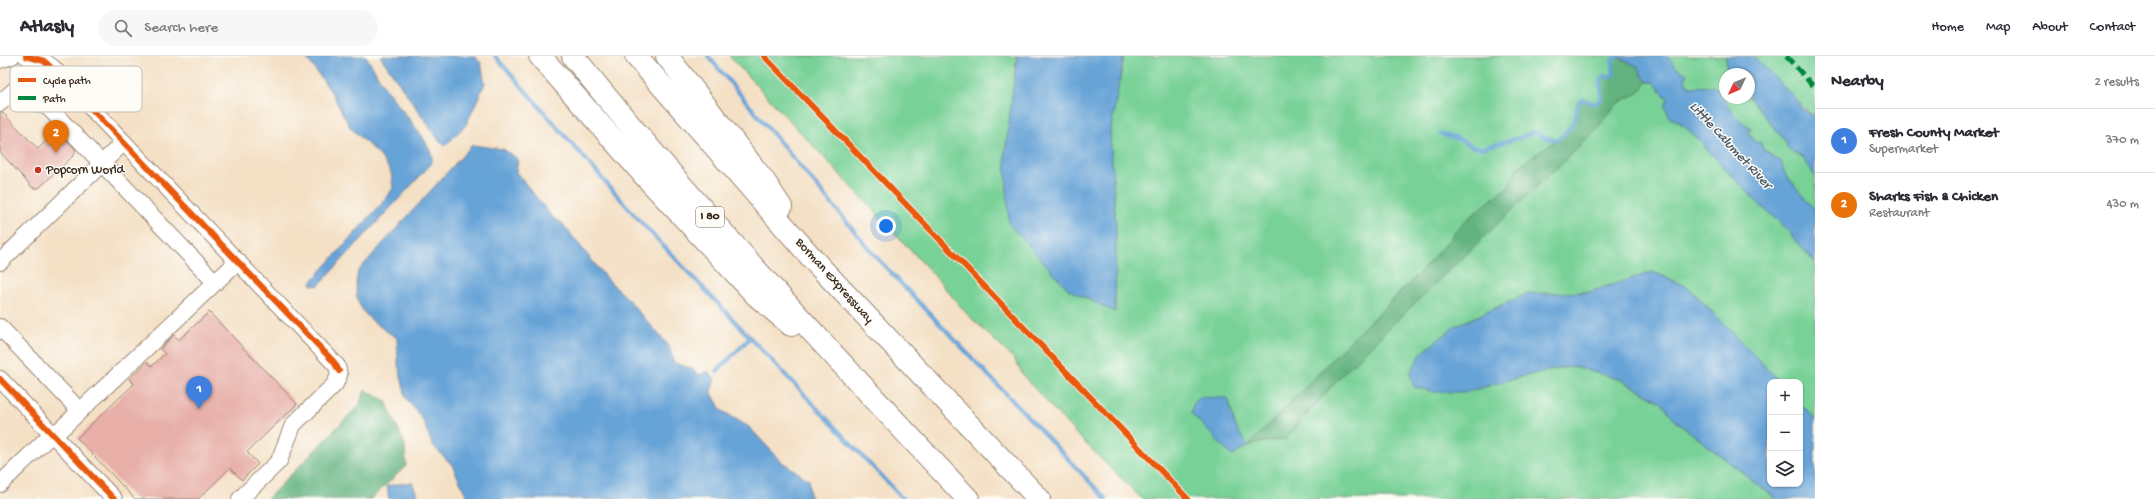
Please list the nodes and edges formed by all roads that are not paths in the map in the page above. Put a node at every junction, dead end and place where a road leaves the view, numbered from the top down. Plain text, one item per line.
1 (12, 56) edge
2 (26, 56) edge
3 (540, 56) edge
4 (573, 56) edge
5 (636, 56) edge
6 (667, 56) edge
7 (0, 60) edge
8 (49, 66) edge
9 (10, 94) edge
10 (0, 103) edge
11 (53, 112) edge
12 (95, 112) edge
13 (124, 142) junction
14 (102, 163) junction
15 (238, 261) junction
16 (0, 262) edge
17 (818, 265) junction
18 (216, 282) junction
19 (0, 327) edge
20 (851, 374) junction
21 (0, 379) edge
22 (80, 411) junction
23 (52, 434) junction
24 (0, 484) edge
25 (114, 499) edge
26 (240, 499) edge
27 (968, 499) edge
28 (1039, 499) edge

1 - 7 street
2 - 8 street
3 - 20 highway
4 - 20 highway, I 80
5 - 17 highway, Borman Expressway
6 - 17 highway
9 - 10 street
11 - 14 street
12 - 13 street
13 - 14 street
13 - 15 street
14 - 16 street
14 - 18 street
15 - 18 street
15 - 26 street
17 - 28 highway, Borman Expressway
18 - 22 street
19 - 22 street
20 - 27 highway, I 80
21 - 23 street
22 - 23 street
23 - 24 street
23 - 25 street

